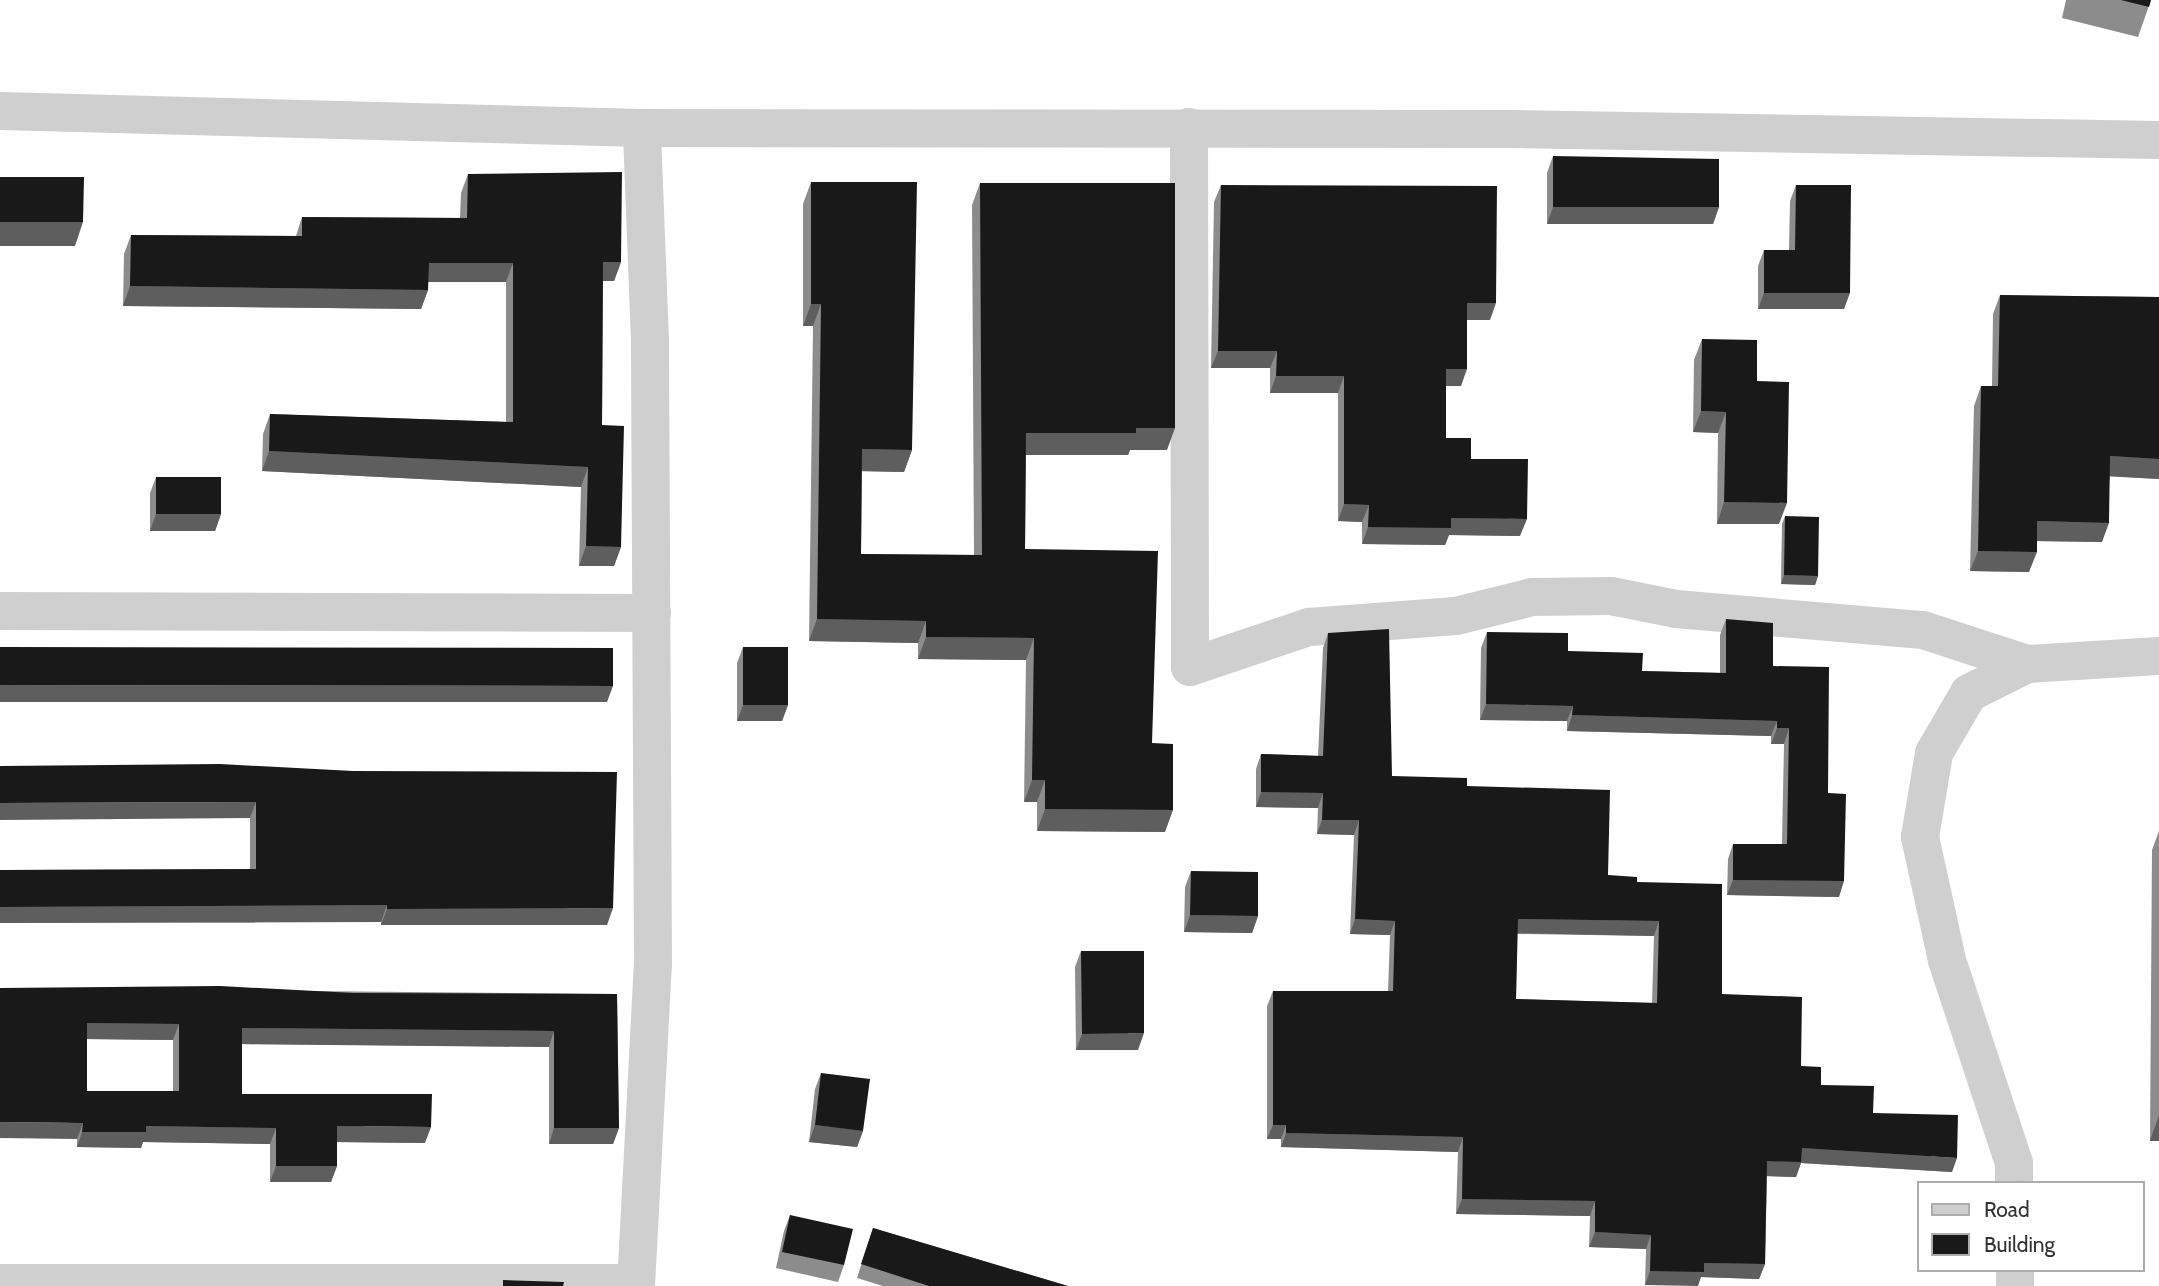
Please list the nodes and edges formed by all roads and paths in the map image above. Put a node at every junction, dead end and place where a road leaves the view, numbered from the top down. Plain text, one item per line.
1 (0, 111) edge
2 (1189, 127) junction
3 (642, 128) junction
4 (2159, 140) edge
5 (0, 611) edge
6 (652, 613) junction
7 (2159, 656) edge
8 (2027, 664) junction
9 (2014, 1181) edge
10 (0, 1283) edge
11 (636, 1284) edge

1 - 3 street
2 - 3 street
2 - 4 street
2 - 8 street
3 - 6 street
5 - 6 street
6 - 11 street
7 - 8 street
8 - 9 street
10 - 11 street

